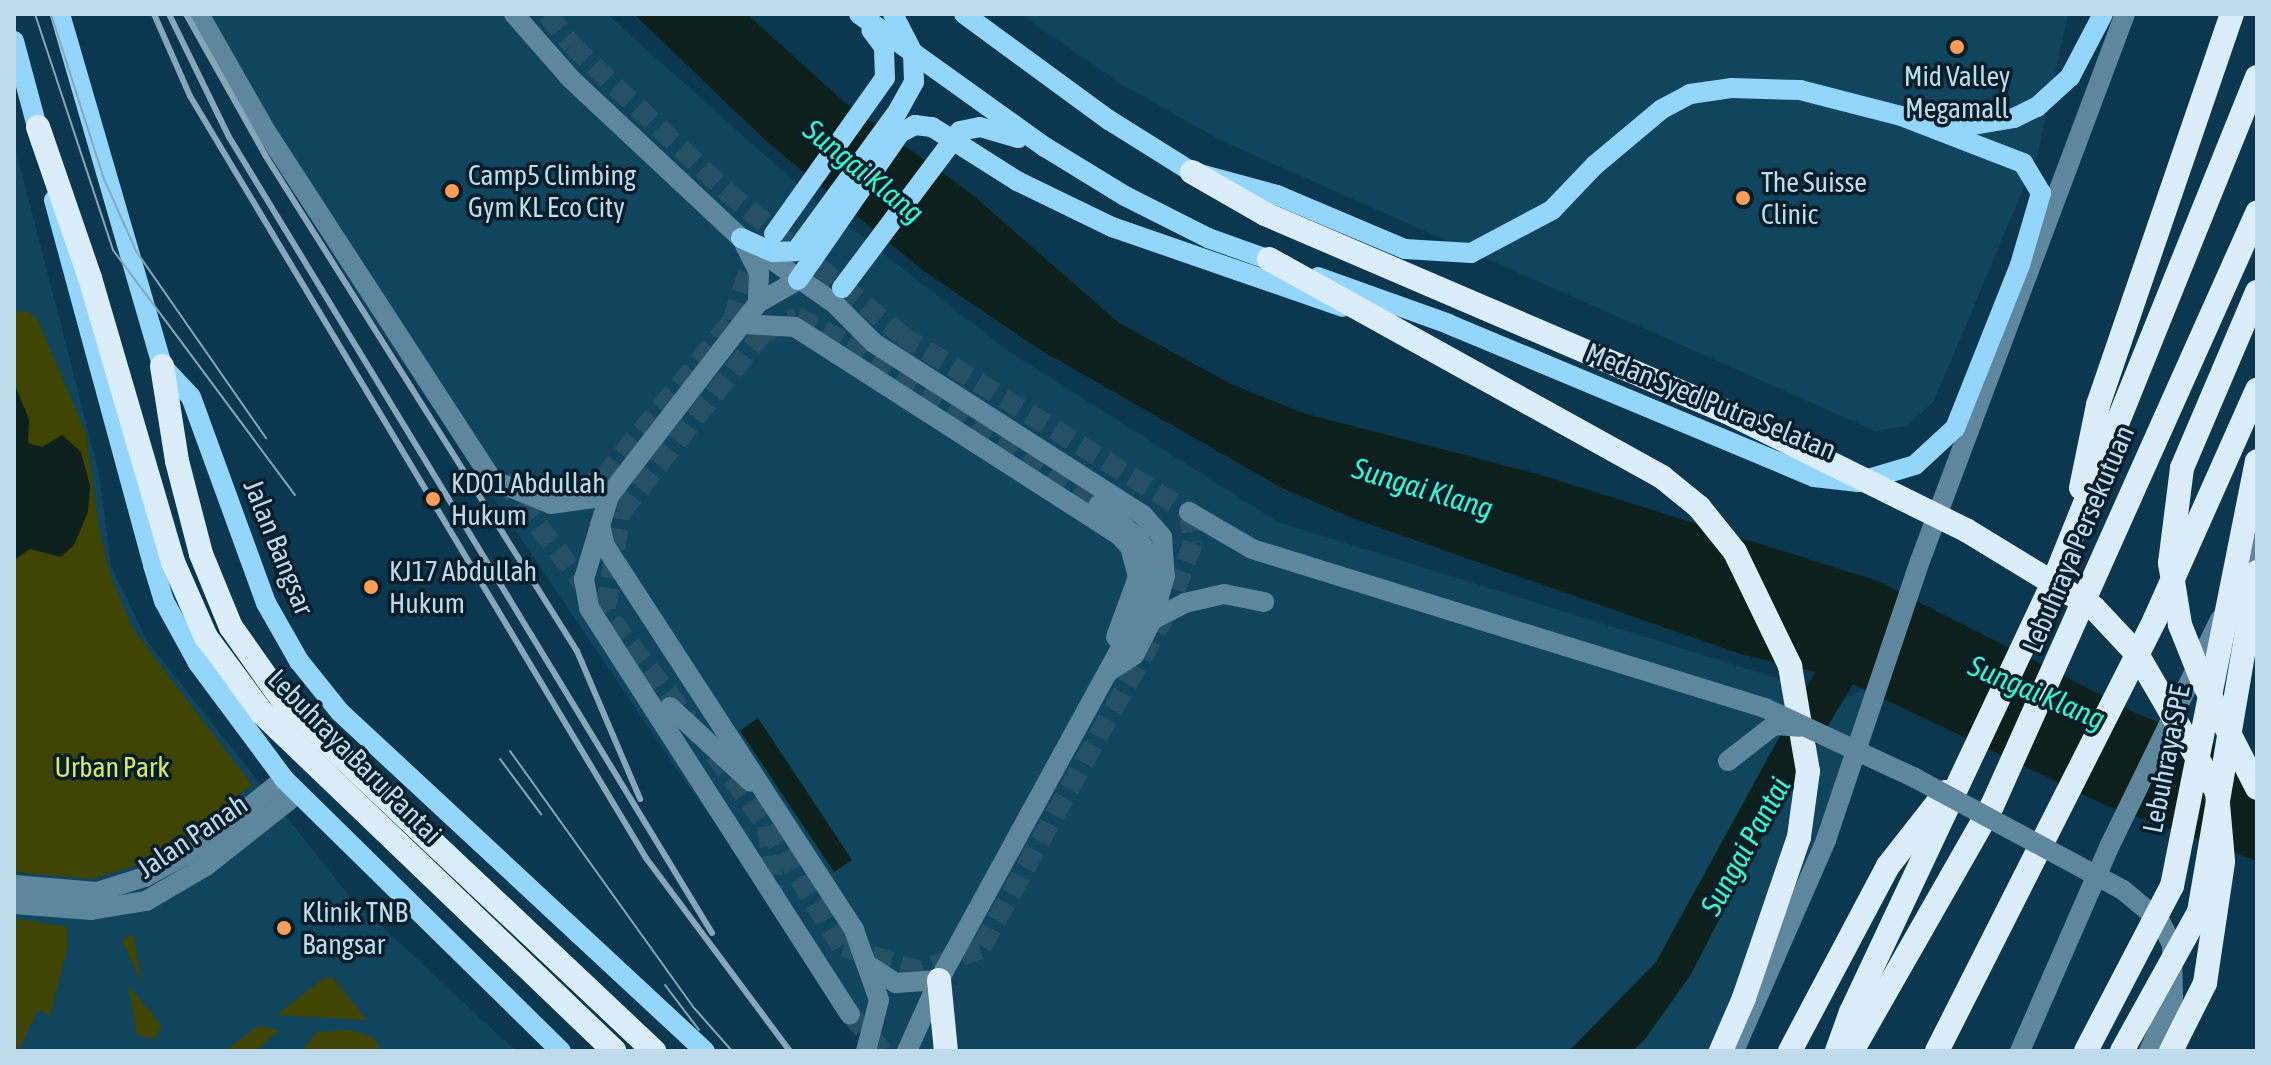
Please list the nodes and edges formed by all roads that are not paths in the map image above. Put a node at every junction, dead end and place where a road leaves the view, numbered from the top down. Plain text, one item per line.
1 (60, 14) edge
2 (199, 14) edge
3 (514, 14) edge
4 (858, 14) edge
5 (893, 14) edge
6 (964, 14) edge
7 (2232, 14) edge
8 (2100, 19) edge
9 (2124, 21) edge
10 (14, 41) edge
11 (2257, 77) edge
12 (1901, 116) junction
13 (38, 127) junction
14 (1045, 147) junction
15 (1192, 172) junction
16 (2257, 213) edge
17 (778, 228) dead end
18 (741, 238) junction
19 (808, 252) junction
20 (1269, 259) junction
21 (798, 280) junction
22 (842, 288) dead end
23 (2257, 292) edge
24 (758, 303) junction
25 (1374, 317) junction
26 (744, 324) junction
27 (162, 366) junction
28 (2257, 390) edge
29 (2257, 419) edge
30 (2229, 451) junction
31 (2257, 461) edge
32 (609, 496) junction
33 (1098, 505) tunnel mouth
34 (1189, 512) dead end
35 (600, 521) junction
36 (2257, 544) edge
37 (2069, 545) junction
38 (2257, 572) edge
39 (1264, 602) dead end
40 (1152, 620) junction
41 (1108, 672) junction
42 (670, 707) tunnel mouth
43 (1809, 727) junction
44 (1974, 756) junction
45 (1728, 761) dead end
46 (291, 786) junction
47 (2257, 788) edge
48 (769, 797) junction
49 (14, 895) edge
50 (871, 967) junction
51 (939, 980) junction
52 (850, 1014) tunnel mouth
53 (561, 1051) edge
54 (614, 1051) edge
55 (654, 1051) edge
56 (705, 1051) edge
57 (866, 1051) edge
58 (907, 1051) edge
59 (946, 1051) edge
60 (1721, 1051) edge
61 (1734, 1051) edge
62 (1790, 1051) edge
63 (1837, 1051) edge
64 (1852, 1051) edge
65 (1937, 1051) edge
66 (2020, 1051) edge
67 (2086, 1051) edge
68 (2122, 1051) edge
69 (2149, 1051) edge
70 (2171, 1051) edge

1 - 27 main road, Jalan Bangsar
2 - 32 street
3 - 18 street
4 - 14 main road, Medan Syed Putra Selatan
4 - 17 main road
5 - 19 main road, bridge
6 - 15 main road, Medan Syed Putra Selatan
7 - 37 highway
8 - 12 main road
9 - 61 street
10 - 13 main road
11 - 37 highway
12 - 15 main road, Medan Syed Putra Selatan
12 - 20 main road, Medan Syed Putra Selatan
13 - 46 main road
13 - 54 highway, Lebuhraya Baru Pantai
14 - 20 main road, Medan Syed Putra Selatan
14 - 22 main road
15 - 70 highway, bridge
16 - 64 highway, Lebuhraya Persekutuan
18 - 19 main road
18 - 21 street
18 - 24 street
19 - 21 main road
19 - 25 main road, bridge
20 - 25 highway
21 - 24 street
21 - 40 street
23 - 47 highway, bridge
24 - 26 street
25 - 60 highway
26 - 32 street
26 - 41 street
27 - 55 highway, Lebuhraya Baru Pantai
27 - 56 main road, Jalan Bangsar
28 - 30 highway
29 - 30 highway
30 - 65 highway
31 - 67 highway, Lebuhraya SPE, bridge
32 - 35 street
33 - 41 street
34 - 43 street, bridge
35 - 48 street
35 - 52 street
36 - 66 street
37 - 44 highway
38 - 68 highway, Lebuhraya SPE, bridge
39 - 40 street
40 - 41 street
41 - 51 street
42 - 48 street
43 - 45 street, bridge
43 - 69 street, bridge
44 - 62 highway
44 - 63 highway
46 - 49 street, Jalan Panah
46 - 53 main road
48 - 50 street
50 - 51 street
50 - 57 street
51 - 58 street
51 - 59 highway

